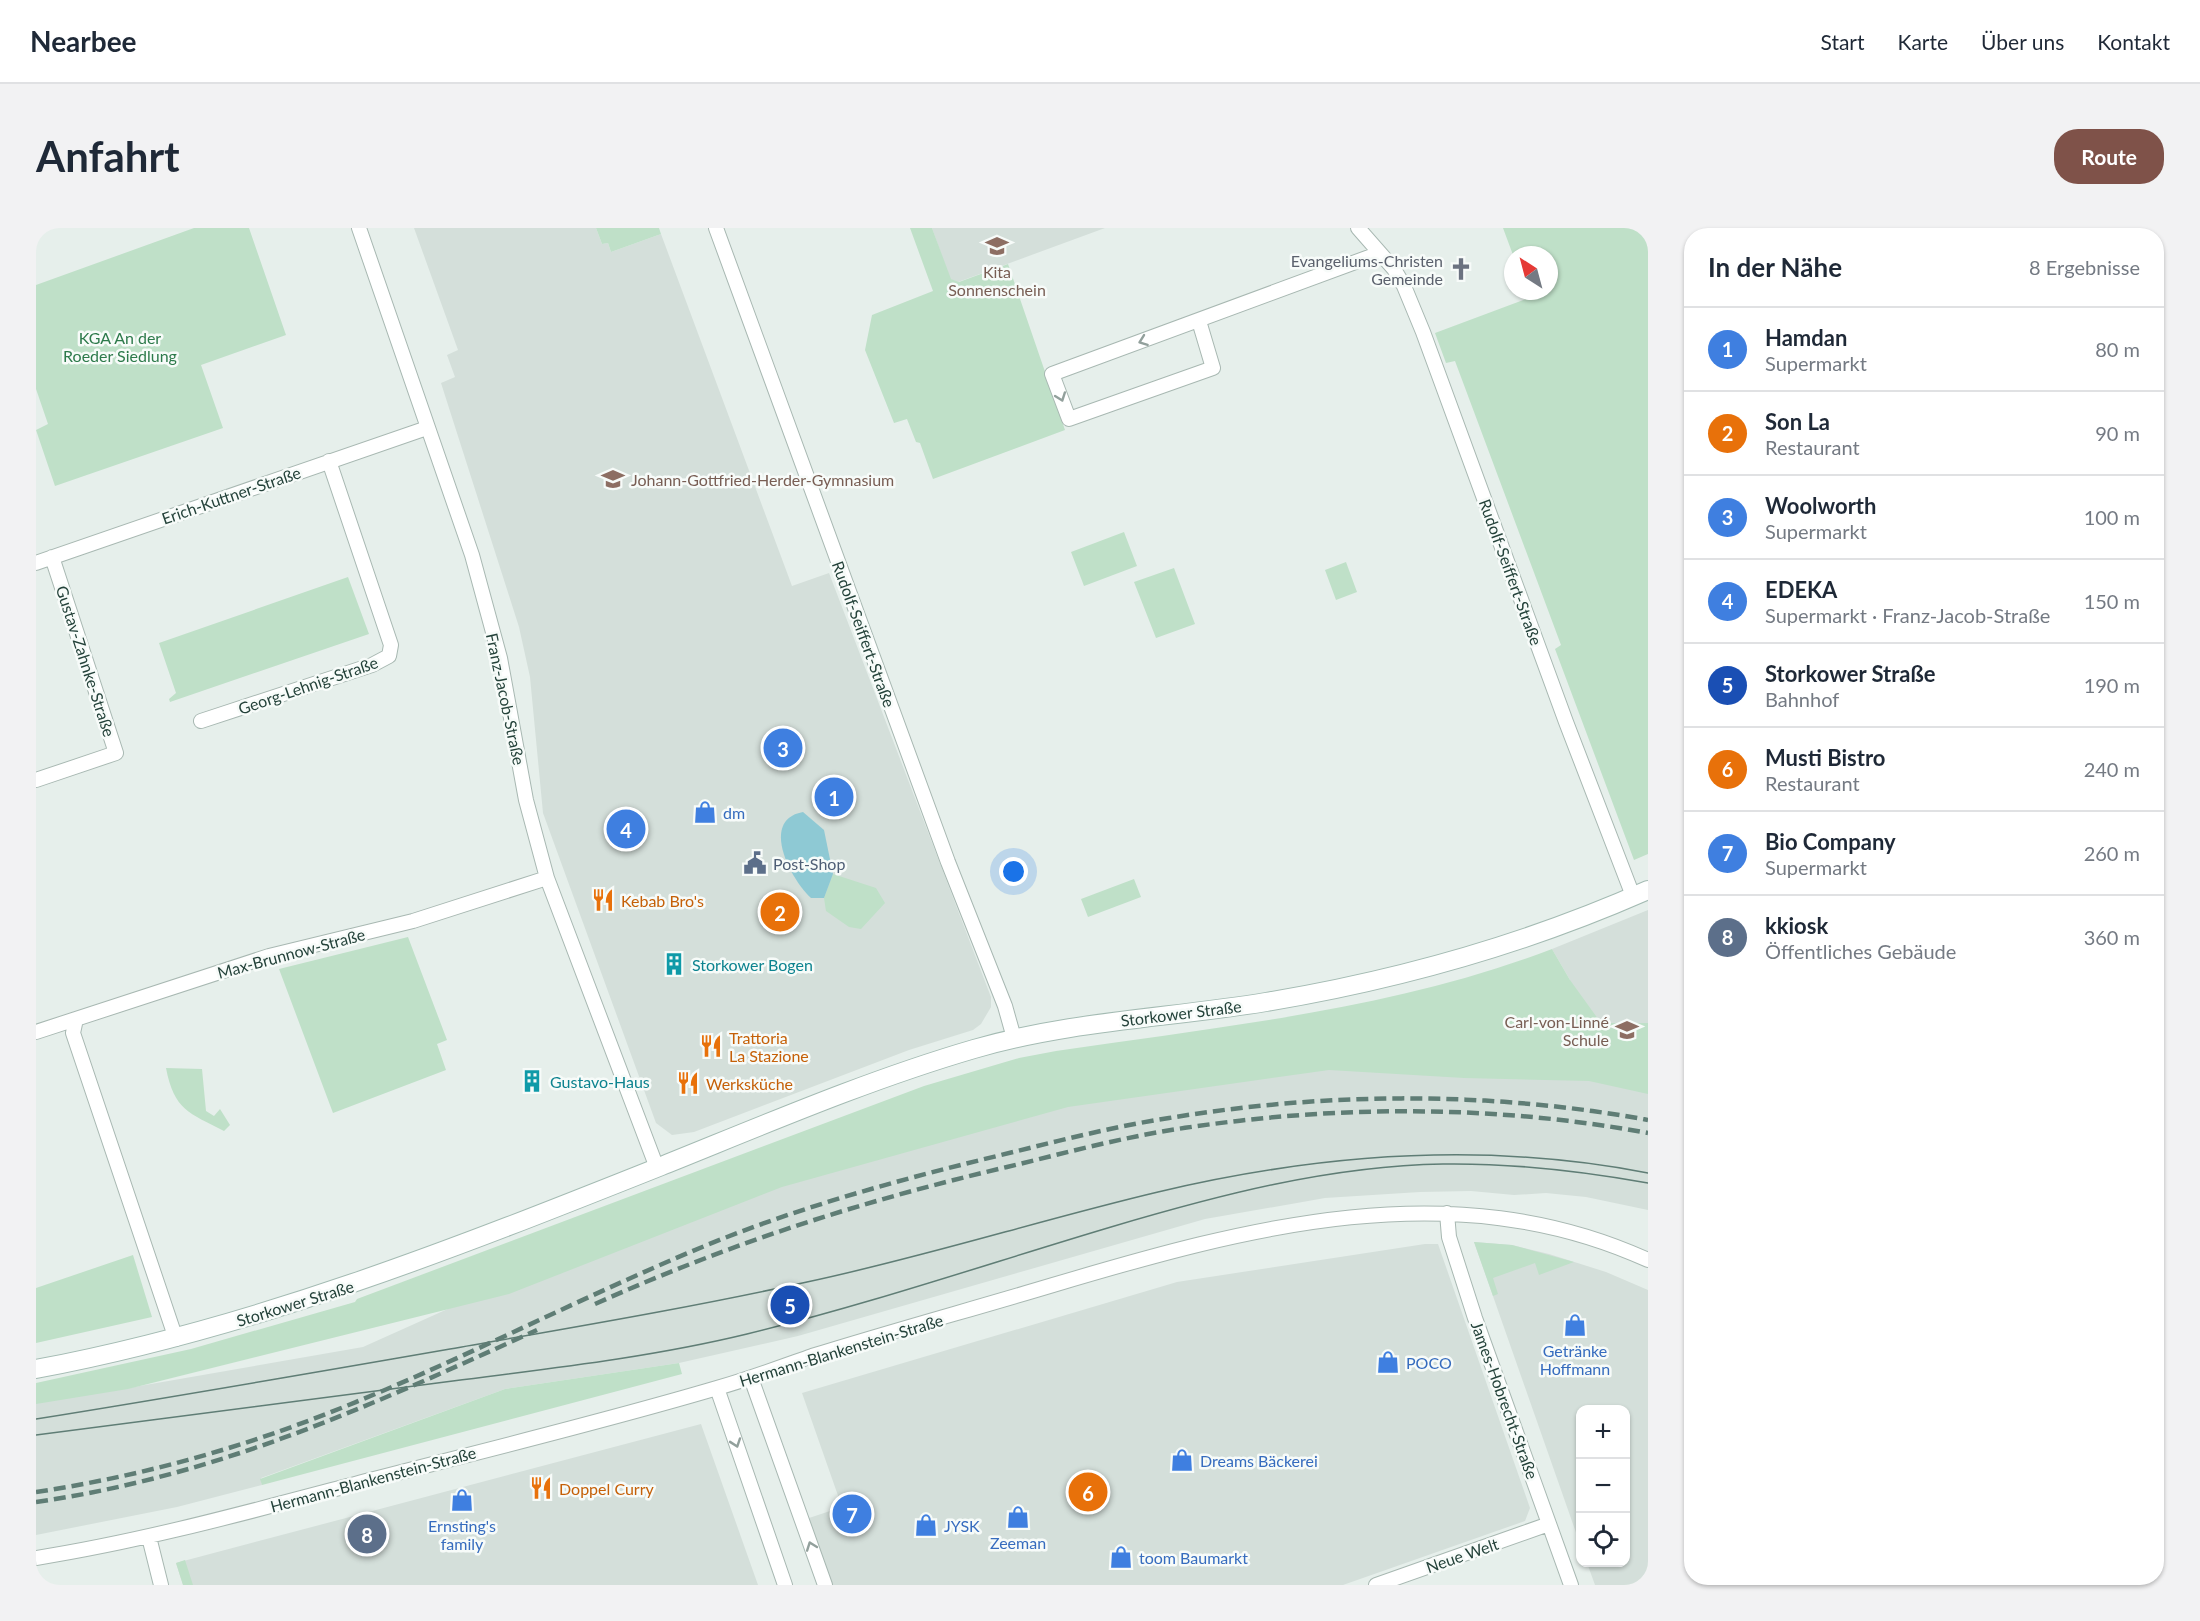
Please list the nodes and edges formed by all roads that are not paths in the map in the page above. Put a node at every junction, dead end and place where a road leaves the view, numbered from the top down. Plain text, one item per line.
1 (359, 228) edge
2 (716, 228) edge
3 (1358, 228) edge
4 (1380, 253) junction
5 (1198, 321) junction
6 (427, 428) junction
7 (329, 460) junction
8 (52, 557) junction
9 (36, 563) edge
10 (201, 721) dead end
11 (36, 780) edge
12 (547, 878) junction
13 (1641, 893) edge
14 (75, 1019) junction
15 (36, 1032) edge
16 (1014, 1038) junction
17 (657, 1168) junction
18 (1447, 1213) junction
19 (1648, 1260) edge
20 (176, 1339) junction
21 (36, 1369) edge
22 (751, 1377) junction
23 (717, 1388) junction
24 (1549, 1524) junction
25 (149, 1537) junction
26 (36, 1558) edge
27 (161, 1585) edge
28 (785, 1585) edge
29 (825, 1585) edge
30 (1376, 1585) edge
31 (1571, 1585) edge

1 - 6 street, Franz-Jacob-Straße
2 - 16 street, Rudolf-Seiffert-Straße
3 - 4 street, Rudolf-Seiffert-Straße
4 - 5 street
4 - 13 street, Rudolf-Seiffert-Straße
5 -> 5 street
6 - 7 street, Erich-Kuttner-Straße
6 - 12 street, Franz-Jacob-Straße
7 - 8 street, Erich-Kuttner-Straße
7 - 10 street, Georg-Lehnig-Straße
8 - 9 street, Erich-Kuttner-Straße
8 - 11 street, Gustav-Zahnke-Straße
12 - 14 street, Max-Brunnow-Straße
12 - 17 street, Franz-Jacob-Straße
13 - 16 main road, Storkower Straße
14 - 15 street, Max-Brunnow-Straße
14 - 20 street
16 - 17 main road, Storkower Straße
17 - 20 main road, Storkower Straße
18 - 19 street, Hermann-Blankenstein-Straße
18 - 22 street, Hermann-Blankenstein-Straße
18 - 24 street, James-Hobrecht-Straße
20 - 21 main road, Storkower Straße
22 - 23 street, Hermann-Blankenstein-Straße
29 -> 22 street
23 - 25 street, Hermann-Blankenstein-Straße
23 -> 28 street
24 - 30 street, Neue Welt
24 - 31 street, James-Hobrecht-Straße
25 - 26 street, Hermann-Blankenstein-Straße
25 - 27 street

